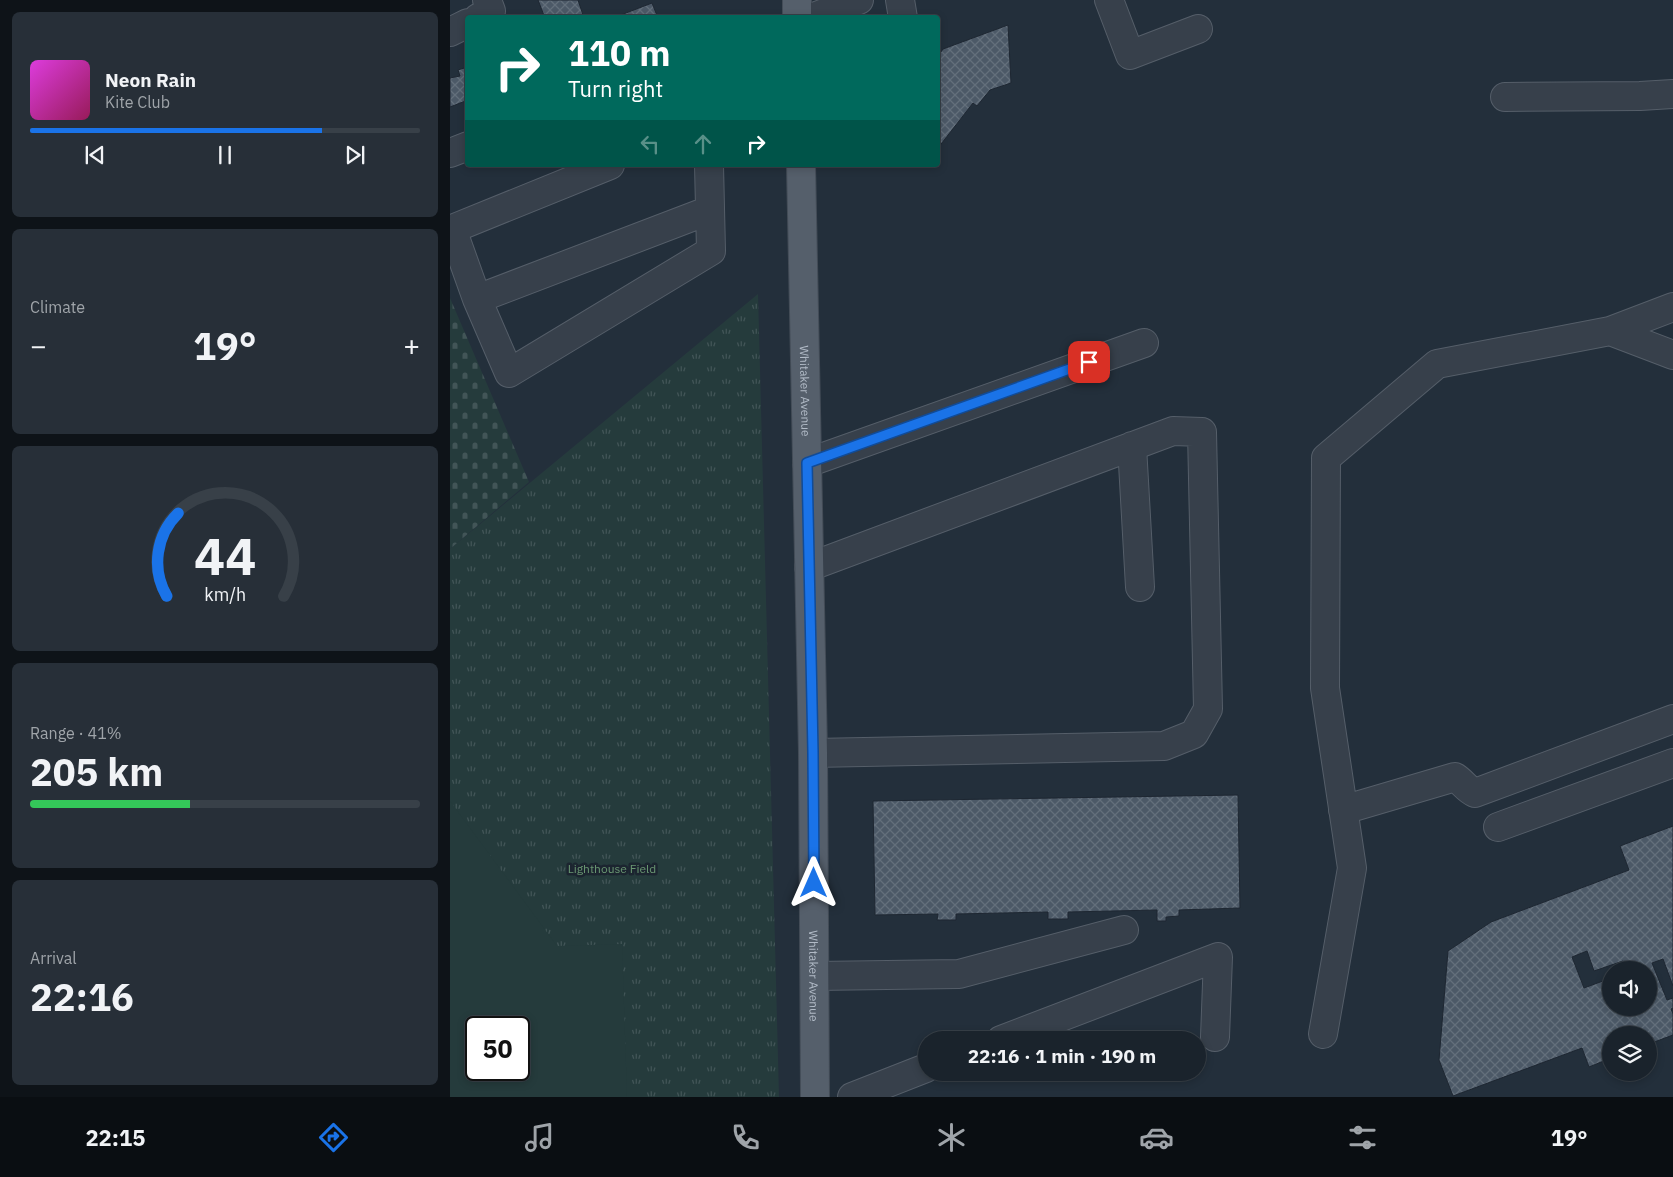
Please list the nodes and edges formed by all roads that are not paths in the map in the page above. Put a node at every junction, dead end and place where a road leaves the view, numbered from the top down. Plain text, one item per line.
1 (487, 0) edge
2 (797, 0) edge
3 (859, 0) edge
4 (900, 0) edge
5 (1109, 0) edge
6 (484, 15) edge
7 (797, 15) edge
8 (819, 15) edge
9 (902, 15) edge
10 (465, 24) edge
11 (1198, 29) dead end
12 (450, 32) edge
13 (1673, 94) edge
14 (1505, 97) dead end
15 (465, 147) edge
16 (450, 152) edge
17 (605, 167) edge
18 (709, 167) edge
19 (801, 167) edge
20 (710, 210) junction
21 (477, 299) junction
22 (1673, 306) edge
23 (1610, 330) junction
24 (1144, 343) dead end
25 (1673, 355) edge
26 (1132, 446) junction
27 (807, 463) junction
28 (809, 567) junction
29 (1140, 587) dead end
30 (1673, 719) edge
31 (813, 752) junction
32 (1673, 764) edge
33 (1343, 810) junction
34 (1498, 827) dead end
35 (1124, 930) dead end
36 (815, 976) junction
37 (1025, 1031) edge
38 (1323, 1034) dead end
39 (1215, 1037) dead end
40 (918, 1071) edge
41 (816, 1097) edge
42 (852, 1097) edge

1 - 6 street
2 - 7 main road
3 - 8 street
4 - 9 street
5 - 11 street
10 - 12 street
13 - 14 street
15 - 16 street
17 - 21 street
18 - 20 street
19 - 27 main road, Whitaker Avenue
20 - 21 street
20 - 21 street
22 - 23 street
23 - 25 street
23 - 33 street
24 - 27 street
26 - 28 street
26 - 29 street
26 - 31 street
27 - 28 main road, Whitaker Avenue
28 - 31 main road, Whitaker Avenue
30 - 33 street
31 - 36 main road, Whitaker Avenue
32 - 34 street
33 - 38 street
35 - 36 street
36 - 41 main road, Whitaker Avenue
37 - 39 street
40 - 42 street

